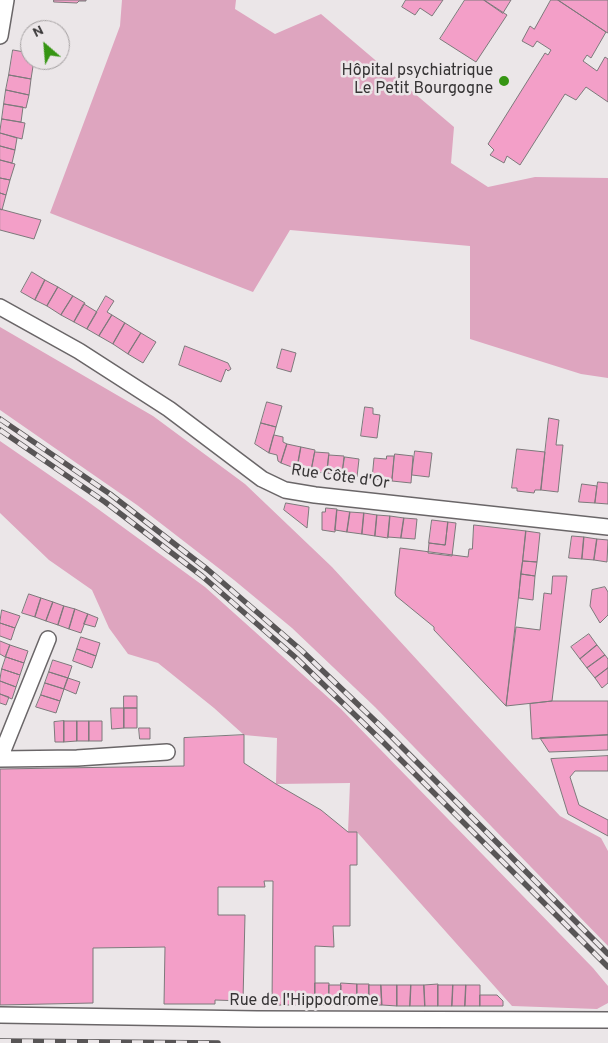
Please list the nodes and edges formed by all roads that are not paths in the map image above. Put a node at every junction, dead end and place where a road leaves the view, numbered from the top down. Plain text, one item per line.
1 (6, 0) edge
2 (0, 36) edge
3 (0, 307) edge
4 (608, 526) edge
5 (48, 639) dead end
6 (167, 752) dead end
7 (0, 758) edge
8 (0, 1015) edge
9 (608, 1020) edge

1 - 2 street
3 - 4 street, Rue Côte d'Or
5 - 7 street
6 - 7 street
8 - 9 street, Rue de l'Hippodrome

